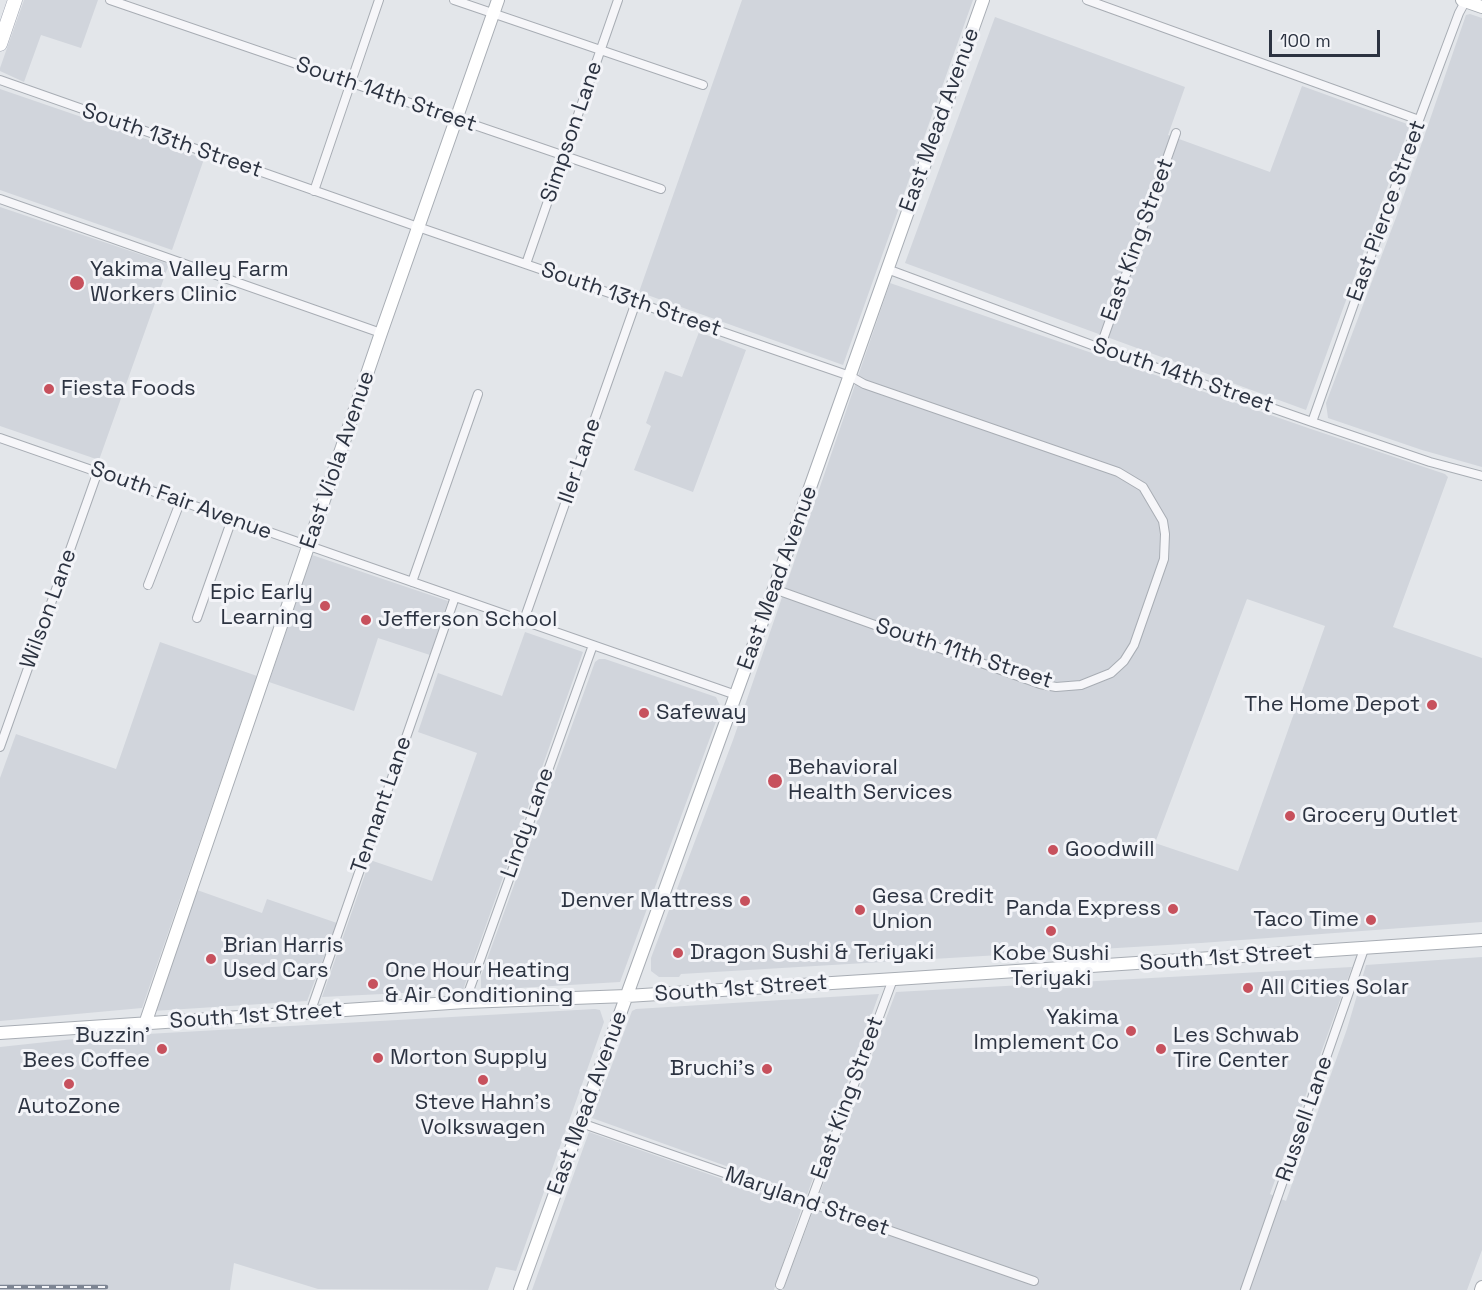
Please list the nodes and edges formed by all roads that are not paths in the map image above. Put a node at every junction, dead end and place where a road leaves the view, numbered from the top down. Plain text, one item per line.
1 (15, 0) edge
2 (110, 0) edge
3 (379, 0) edge
4 (454, 0) edge
5 (498, 0) edge
6 (618, 0) edge
7 (983, 0) edge
8 (1087, 0) edge
9 (1464, 0) edge
10 (1482, 7) edge
11 (493, 14) junction
12 (0, 44) edge
13 (600, 51) junction
14 (0, 80) edge
15 (351, 83) junction
16 (703, 86) dead end
17 (456, 119) junction
18 (1419, 120) junction
19 (1176, 133) dead end
20 (564, 156) junction
21 (661, 189) dead end
22 (314, 191) junction
23 (0, 200) edge
24 (418, 227) junction
25 (526, 264) junction
26 (887, 269) junction
27 (636, 302) junction
28 (381, 333) junction
29 (1100, 348) junction
30 (850, 376) junction
31 (478, 394) dead end
32 (1312, 422) junction
33 (0, 438) edge
34 (98, 471) junction
35 (1482, 476) edge
36 (181, 500) junction
37 (232, 519) junction
38 (309, 547) junction
39 (412, 582) junction
40 (148, 585) dead end
41 (774, 590) junction
42 (455, 597) junction
43 (1151, 602) joint
44 (197, 618) dead end
45 (524, 621) junction
46 (593, 645) junction
47 (736, 695) junction
48 (3, 729) edge
49 (0, 747) edge
50 (1482, 940) edge
51 (1364, 949) junction
52 (893, 979) junction
53 (627, 996) junction
54 (465, 1002) junction
55 (310, 1013) junction
56 (145, 1023) junction
57 (0, 1033) edge
58 (581, 1123) junction
59 (809, 1203) junction
60 (1034, 1281) dead end
61 (780, 1285) dead end
62 (520, 1290) edge
63 (1245, 1290) edge

1 - 12 main road
2 - 15 street, South 14th Street
3 - 15 street
4 - 11 street
5 - 11 street, East Viola Avenue
6 - 13 street, Simpson Lane
7 - 26 street, East Mead Avenue
8 - 18 street
9 - 10 street
9 - 18 street, East Pierce Street
11 - 13 street
11 - 17 street, East Viola Avenue
13 - 16 street
13 - 20 street, Simpson Lane
14 - 22 street, South 13th Street
15 - 17 street, South 14th Street
15 - 22 street
17 - 20 street, South 14th Street
17 - 24 street, East Viola Avenue
18 - 32 street, East Pierce Street
19 - 29 street, East King Street
20 - 21 street, South 14th Street
20 - 25 street, Simpson Lane
22 - 24 street, South 13th Street
23 - 28 street
24 - 25 street, South 13th Street
24 - 28 street, East Viola Avenue
25 - 27 street, South 13th Street
26 - 29 street, South 14th Street
26 - 30 street, East Mead Avenue
27 - 30 street, South 13th Street
27 - 45 street, Iler Lane
28 - 38 street, East Viola Avenue
29 - 32 street, South 14th Street
30 - 41 street, East Mead Avenue
30 - 43 street, South 13th Street
31 - 39 street
32 - 35 street, South 14th Street
33 - 34 street, South Fair Avenue
34 - 36 street, South Fair Avenue
34 - 48 street, Wilson Lane
36 - 37 street, South Fair Avenue
36 - 40 street
37 - 38 street, South Fair Avenue
37 - 44 street
38 - 39 street, South Fair Avenue
38 - 56 street, East Viola Avenue
39 - 42 street, South Fair Avenue
41 - 43 street, South 11th Street
41 - 47 street, East Mead Avenue
42 - 45 street, South Fair Avenue
42 - 55 street, Tennant Lane
45 - 46 street, South Fair Avenue
46 - 47 street, South Fair Avenue
46 - 54 street, Lindy Lane
47 - 53 street, East Mead Avenue
48 - 49 street, Wilson Lane
50 - 51 street, South 1st Street
51 - 52 street, South 1st Street
51 - 63 street, Russell Lane
52 - 53 street, South 1st Street
52 - 59 street, East King Street
53 - 54 street, South 1st Street
53 - 58 street, East Mead Avenue
54 - 55 street, South 1st Street
55 - 56 street, South 1st Street
56 - 57 street, South 1st Street
58 - 59 street, Maryland Street
58 - 62 street, East Mead Avenue
59 - 60 street, Maryland Street
59 - 61 street, East King Street

